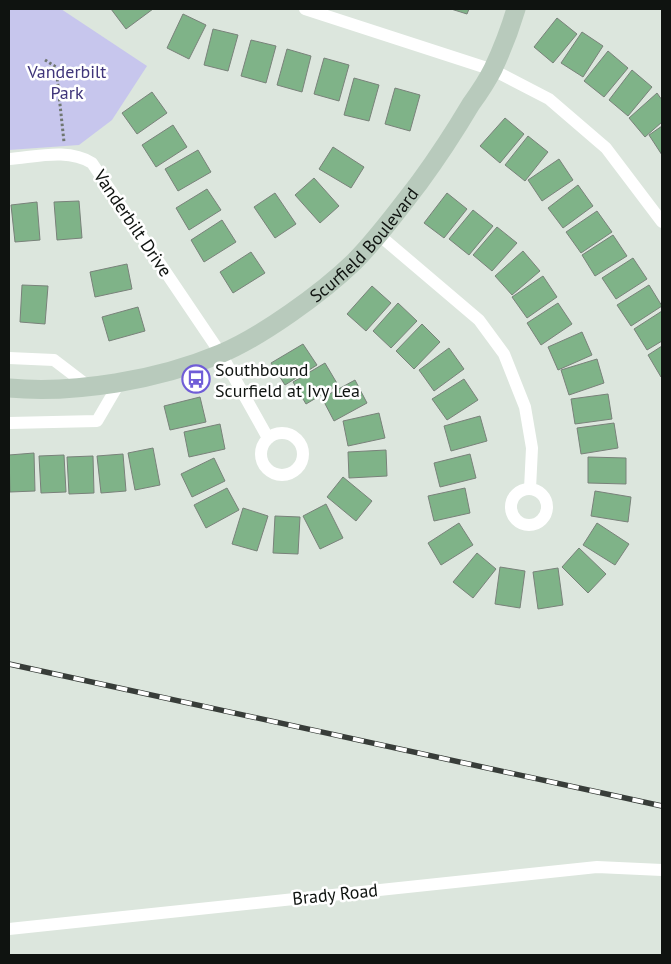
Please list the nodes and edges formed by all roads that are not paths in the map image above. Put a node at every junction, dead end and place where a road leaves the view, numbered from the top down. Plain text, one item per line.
1 (305, 9) edge
2 (516, 9) edge
3 (493, 70) junction
4 (9, 159) edge
5 (662, 222) edge
6 (378, 235) junction
7 (221, 354) junction
8 (9, 358) edge
9 (121, 380) junction
10 (88, 386) junction
11 (9, 388) edge
12 (9, 423) edge
13 (268, 438) dead end
14 (530, 489) dead end
15 (662, 870) edge
16 (9, 929) edge

1 - 3 street
2 - 3 street, Scurfield Boulevard
3 - 5 street
3 - 6 street, Scurfield Boulevard
4 - 7 street, Vanderbilt Drive
6 - 7 street, Scurfield Boulevard
6 - 14 street
7 - 9 street, Scurfield Boulevard
7 - 13 street, Vanderbilt Drive
8 - 10 street
9 - 10 street, Scurfield Boulevard
9 - 12 street
10 - 11 street, Scurfield Boulevard
15 - 16 street, Brady Road

